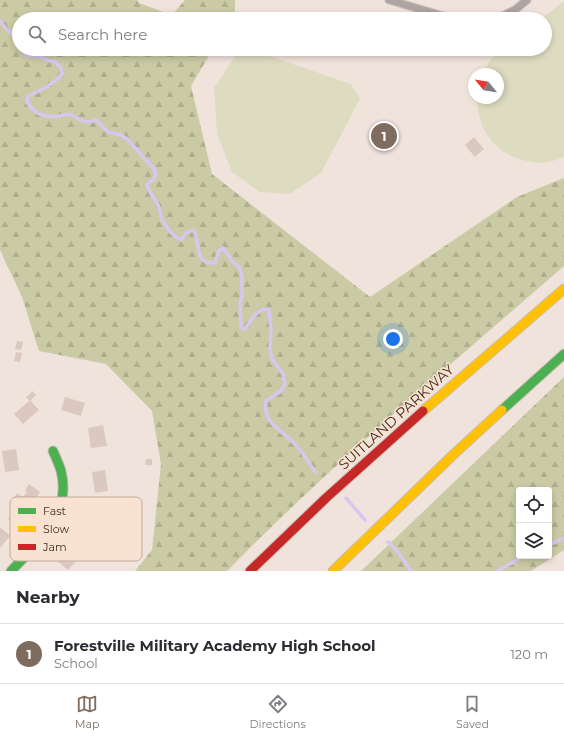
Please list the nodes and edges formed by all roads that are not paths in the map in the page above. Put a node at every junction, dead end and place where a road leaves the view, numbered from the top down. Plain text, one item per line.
1 (389, 0) edge
2 (527, 0) edge
3 (430, 12) edge
4 (510, 12) edge
5 (564, 289) edge
6 (564, 354) edge
7 (53, 451) dead end
8 (64, 497) edge
9 (21, 561) edge
10 (12, 571) edge
11 (250, 571) edge
12 (333, 571) edge

1 - 3 lane
2 - 4 lane
5 - 11 main road, SUITLAND PARKWAY
6 - 12 main road
7 - 8 main road
9 - 10 main road

